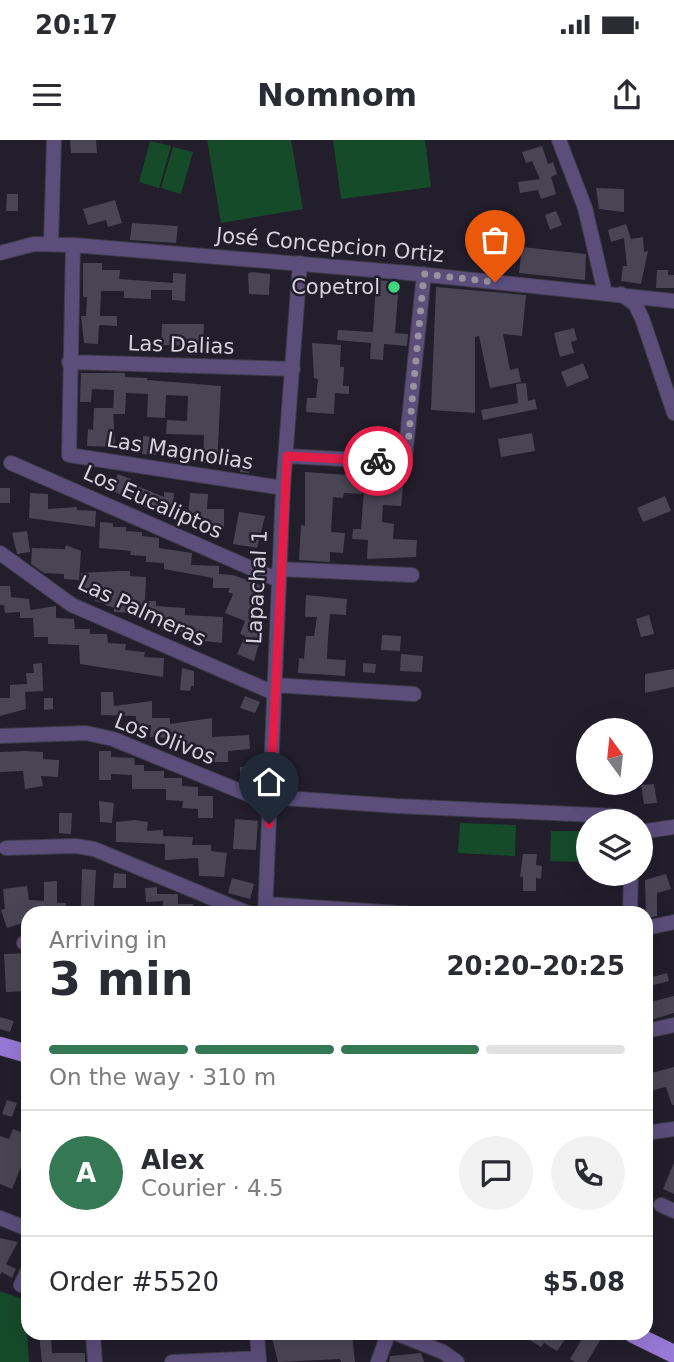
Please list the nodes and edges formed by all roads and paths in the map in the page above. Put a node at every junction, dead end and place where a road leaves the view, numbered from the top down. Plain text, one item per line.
1 (54, 140) edge
2 (559, 140) edge
3 (51, 244) junction
4 (73, 245) junction
5 (0, 253) edge
6 (300, 263) junction
7 (424, 274) junction
8 (612, 293) junction
9 (674, 301) edge
10 (69, 362) junction
11 (293, 369) junction
12 (674, 413) edge
13 (287, 456) junction
14 (11, 463) dead end
15 (283, 488) junction
16 (0, 553) edge
17 (279, 575) junction
18 (412, 575) dead end
19 (274, 689) junction
20 (414, 694) dead end
21 (0, 736) edge
22 (270, 800) junction
23 (576, 814) edge
24 (674, 827) edge
25 (653, 830) edge
26 (6, 848) dead end
27 (631, 886) edge
28 (231, 906) edge
29 (265, 906) edge
30 (630, 906) edge
31 (674, 922) edge
32 (653, 926) edge
33 (674, 1025) edge
34 (653, 1030) edge
35 (0, 1046) edge
36 (21, 1052) edge
37 (674, 1129) edge
38 (653, 1132) edge
39 (0, 1218) edge
40 (21, 1226) edge
41 (93, 1340) edge
42 (257, 1340) edge
43 (386, 1340) edge
44 (413, 1340) edge
45 (646, 1340) edge
46 (674, 1354) edge
47 (259, 1360) edge
48 (95, 1362) edge
49 (172, 1362) edge
50 (378, 1362) edge
51 (457, 1362) edge

1 - 3 street
2 - 8 street
3 - 4 street, José Concepcion Ortiz
3 - 5 street, José Concepcion Ortiz
4 - 6 street, José Concepcion Ortiz
4 - 10 street
6 - 7 street, José Concepcion Ortiz
6 - 11 street, Lapachal 1
7 - 8 street, José Concepcion Ortiz
7 - 13 street
8 - 9 street, José Concepcion Ortiz
8 - 12 street
10 - 11 street, Las Dalias
10 - 15 street, Las Magnolias
11 - 13 street, Lapachal 1
13 - 15 street, Lapachal 1
14 - 17 street, Los Eucaliptos
15 - 17 street, Lapachal 1
16 - 19 street, Las Palmeras
17 - 18 street
17 - 19 street, Lapachal 1
19 - 20 street, Las Palmeras
19 - 22 street, Lapachal 1
21 - 22 street, Los Olivos
22 - 23 street, Los Olivos
22 - 29 street, Lapachal 1
24 - 25 street
26 - 28 street
27 - 30 street
31 - 32 street
33 - 34 street
35 - 36 main road
37 - 38 street
39 - 40 street
41 - 48 street
42 - 47 street
43 - 50 street
44 - 51 street
45 - 46 main road
47 - 49 street

